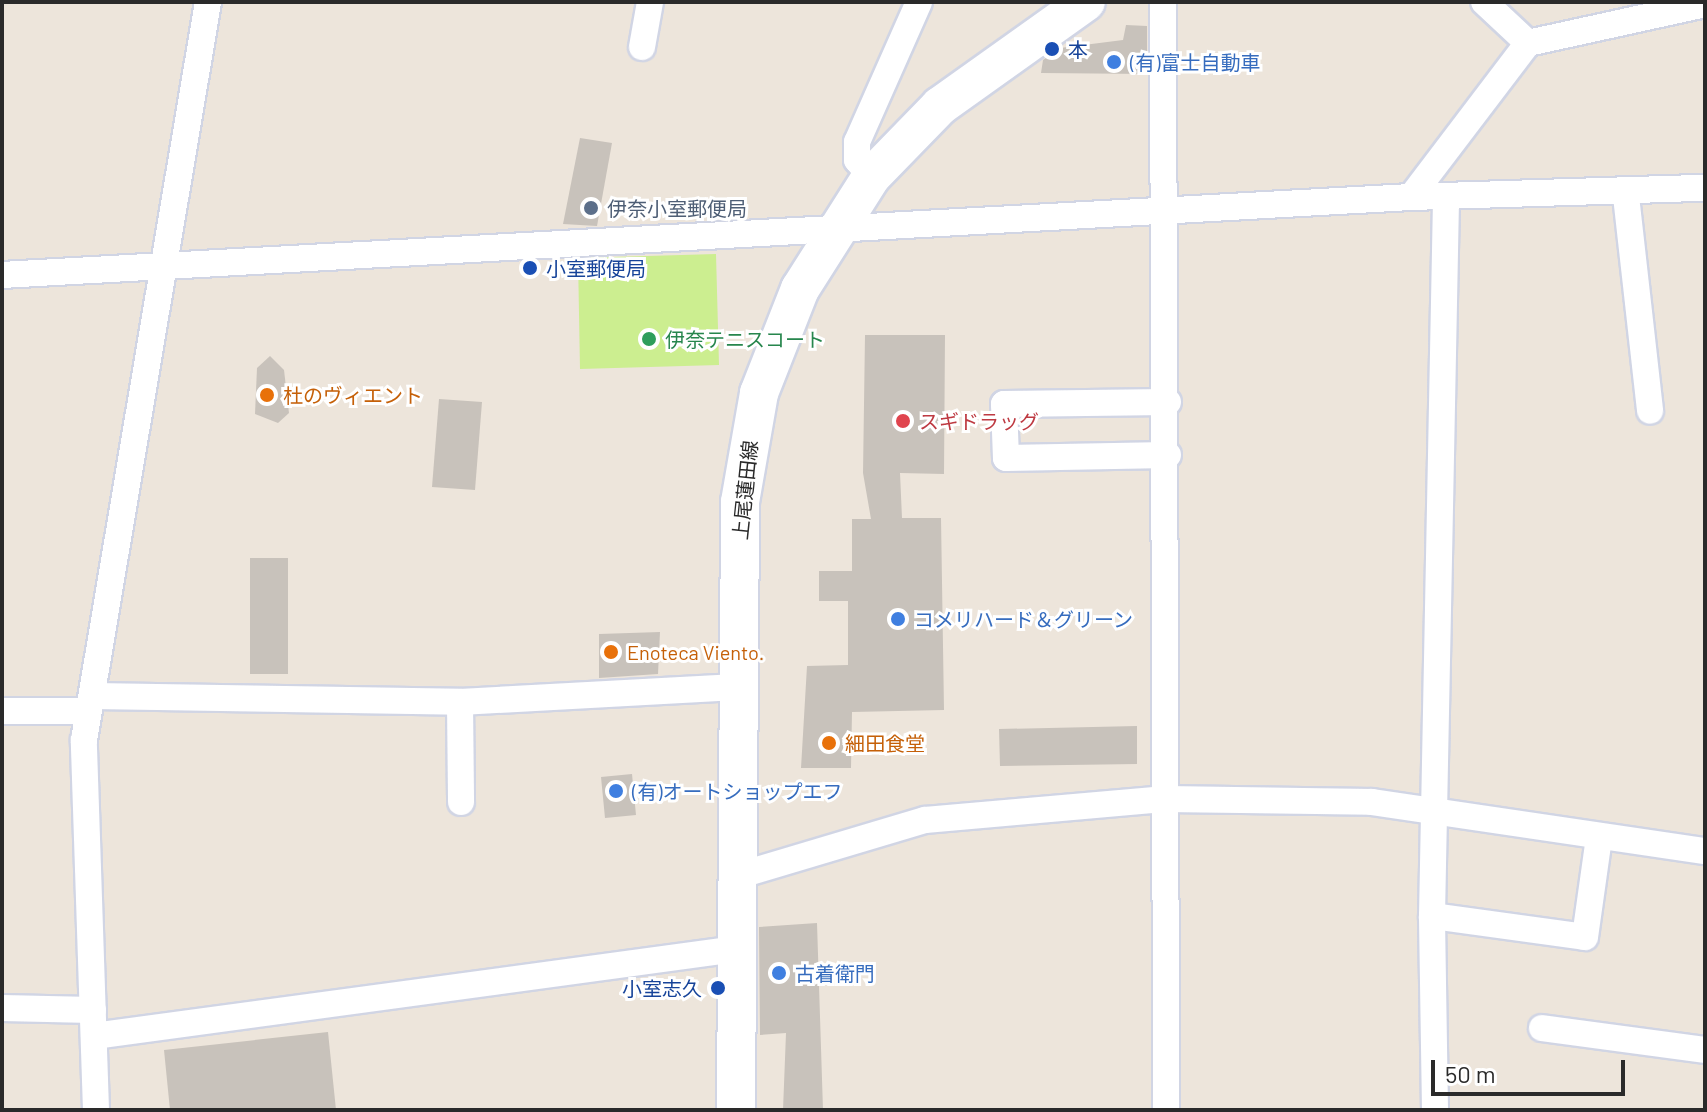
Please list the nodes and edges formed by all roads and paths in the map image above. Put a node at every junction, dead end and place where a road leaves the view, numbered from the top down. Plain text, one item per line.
1 (208, 2) edge
2 (650, 2) edge
3 (919, 2) edge
4 (1086, 2) edge
5 (1163, 2) edge
6 (1484, 2) edge
7 (1705, 4) edge
8 (1528, 43) junction
9 (642, 47) dead end
10 (871, 177) junction
11 (1705, 188) edge
12 (1626, 196) junction
13 (1411, 197) junction
14 (1446, 197) junction
15 (1168, 212) junction
16 (832, 231) junction
17 (161, 263) junction
18 (2, 275) edge
19 (1168, 402) junction
20 (1650, 411) dead end
21 (1168, 455) junction
22 (737, 687) junction
23 (460, 702) junction
24 (90, 703) junction
25 (2, 711) edge
26 (1166, 799) junction
27 (461, 802) dead end
28 (1435, 815) junction
29 (1599, 837) junction
30 (1705, 851) edge
31 (737, 876) junction
32 (1432, 916) junction
33 (737, 949) junction
34 (2, 1008) edge
35 (94, 1023) junction
36 (1542, 1028) dead end
37 (1705, 1050) edge
38 (96, 1110) edge
39 (736, 1110) edge
40 (1166, 1110) edge
41 (1435, 1110) edge

1 - 17 street
2 - 9 street
3 - 10 street
4 - 10 main road, 上尾蓮田線
5 - 15 street
6 - 8 street
7 - 8 street
8 - 13 street
10 - 16 main road, 上尾蓮田線
11 - 12 street
12 - 14 street
12 - 20 street
13 - 14 street
13 - 15 street
14 - 28 street
15 - 16 street
15 - 19 street
16 - 17 street
16 - 22 main road, 上尾蓮田線
17 - 18 street
17 - 24 street
19 - 21 street
19 - 21 street
21 - 26 street
22 - 23 street
22 - 31 main road, 上尾蓮田線
23 - 24 street
23 - 27 street
24 - 25 street
24 - 35 street
26 - 28 street
26 - 31 street
26 - 40 street
28 - 29 street
28 - 32 street
29 - 30 street
29 - 32 street
31 - 33 main road, 上尾蓮田線
32 - 41 street
33 - 35 street
33 - 39 main road, 上尾蓮田線
34 - 35 street
35 - 38 street
36 - 37 street

